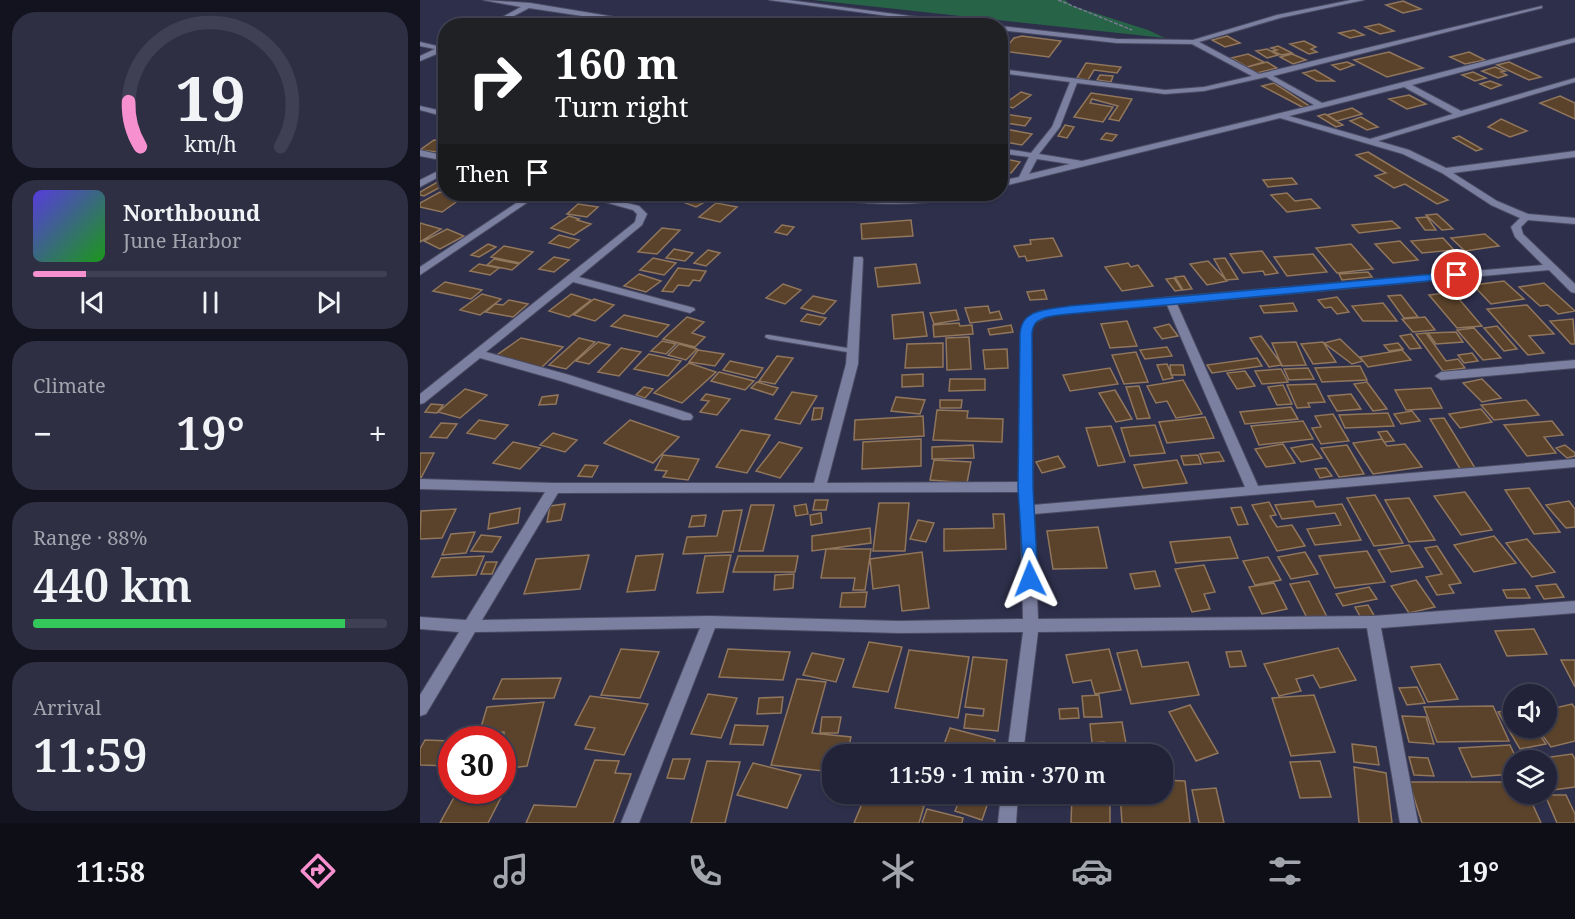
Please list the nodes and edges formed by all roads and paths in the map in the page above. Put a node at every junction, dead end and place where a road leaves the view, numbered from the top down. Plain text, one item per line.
1 (486, 0) edge
2 (771, 0) edge
3 (1058, 0) edge
4 (1361, 0) edge
5 (530, 5) junction
6 (1540, 7) dead end
7 (609, 16) junction
8 (505, 18) edge
9 (606, 18) edge
10 (620, 18) edge
11 (918, 18) edge
12 (1008, 29) edge
13 (1136, 32) dead end
14 (1575, 40) edge
15 (1193, 42) junction
16 (420, 44) edge
17 (438, 47) edge
18 (438, 51) edge
19 (420, 59) edge
20 (1008, 72) edge
21 (1263, 76) junction
22 (1575, 80) edge
23 (1074, 81) junction
24 (1406, 84) junction
25 (1320, 105) junction
26 (420, 108) edge
27 (438, 110) edge
28 (435, 112) junction
29 (438, 113) edge
30 (1460, 114) junction
31 (1278, 116) junction
32 (1373, 140) junction
33 (1008, 151) edge
34 (420, 153) edge
35 (1575, 154) edge
36 (1034, 155) junction
37 (438, 157) edge
38 (1086, 164) junction
39 (1445, 171) junction
40 (438, 174) edge
41 (1023, 178) junction
42 (1008, 182) edge
43 (420, 184) edge
44 (526, 201) edge
45 (608, 201) edge
46 (864, 201) edge
47 (911, 201) edge
48 (1526, 217) junction
49 (1575, 221) edge
50 (858, 259) dead end
51 (1552, 267) junction
52 (420, 272) edge
53 (571, 278) junction
54 (1575, 290) edge
55 (1170, 300) junction
56 (690, 310) dead end
57 (769, 337) dead end
58 (853, 351) junction
59 (476, 353) junction
60 (1575, 364) edge
61 (1441, 376) dead end
62 (420, 400) edge
63 (687, 417) dead end
64 (1575, 464) edge
65 (420, 484) edge
66 (819, 487) junction
67 (554, 488) junction
68 (1026, 488) junction
69 (1254, 492) junction
70 (1028, 510) junction
71 (1575, 607) edge
72 (710, 622) junction
73 (1373, 622) junction
74 (420, 623) edge
75 (1031, 624) junction
76 (470, 626) junction
77 (420, 709) edge
78 (1016, 744) edge
79 (1009, 804) edge
80 (630, 823) edge
81 (1007, 823) edge
82 (1409, 823) edge

1 - 5 street
2 - 11 street
3 - 13 path
4 - 15 street
5 - 7 street
5 - 8 street
6 - 21 street
7 - 9 street
7 - 10 street
12 - 15 street
14 - 24 street
15 - 21 street
16 - 17 street
18 - 19 street
20 - 23 street
21 - 23 street
21 - 25 street
22 - 30 street
23 - 36 street
24 - 25 street
24 - 30 street
25 - 31 street
26 - 28 street
27 - 28 street
28 - 29 street
30 - 32 street
31 - 32 street
31 - 38 street
32 - 39 street
33 - 36 street
34 - 37 street
35 - 39 street
36 - 38 street
36 - 41 street
38 - 41 street
39 - 48 street
40 - 43 street
41 - 42 street
44 - 52 street
45 - 53 street
46 - 47 street
48 - 49 street
48 - 51 street
50 - 58 street
51 - 54 street
51 - 55 street
53 - 56 street
53 - 59 street
55 - 68 street
55 - 69 street
57 - 58 lane
58 - 66 street
59 - 62 street
59 - 63 street
60 - 61 street
64 - 69 street
65 - 67 street
66 - 67 street
66 - 68 street
67 - 76 street
68 - 70 street
69 - 70 street
70 - 75 street
71 - 73 street
72 - 75 street
72 - 76 street
72 - 80 street
73 - 75 street
73 - 82 street
74 - 76 street
75 - 78 street
76 - 77 street
79 - 81 street

